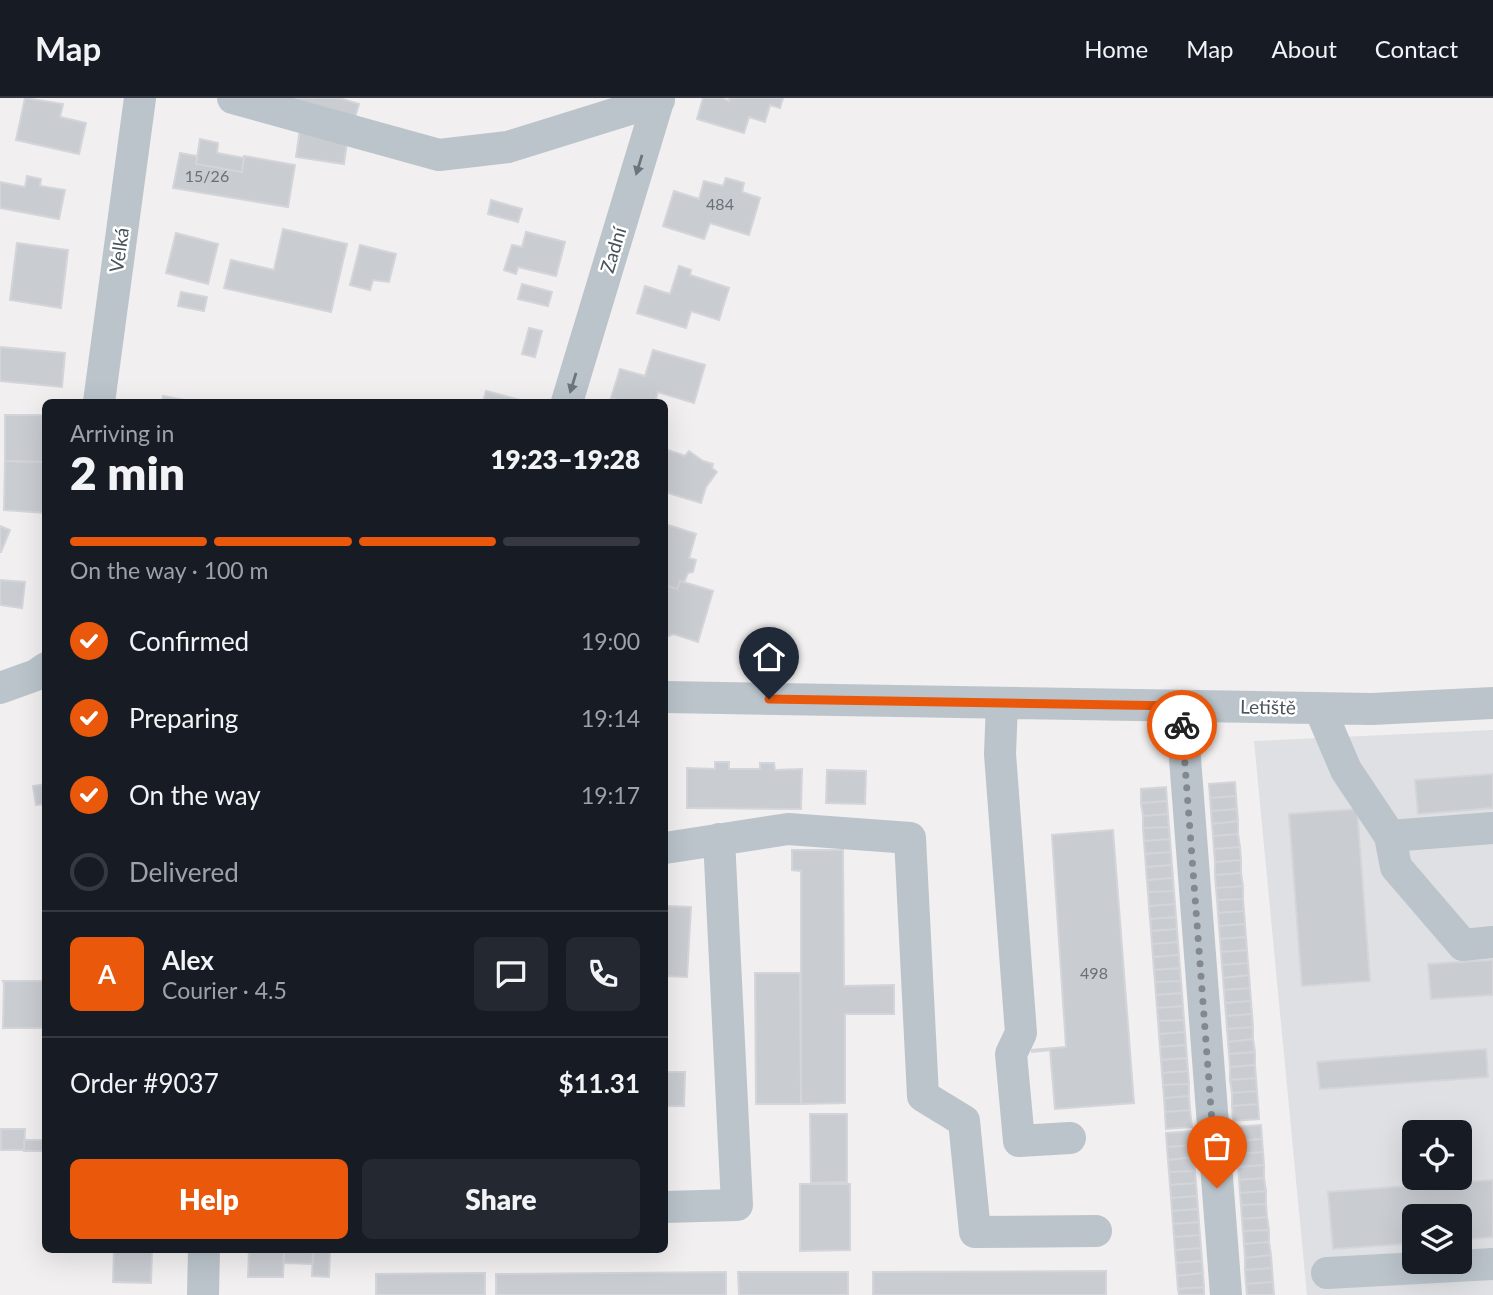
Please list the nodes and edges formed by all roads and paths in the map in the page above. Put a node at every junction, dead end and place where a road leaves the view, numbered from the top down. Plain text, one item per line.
1 (139, 98) edge
2 (233, 98) edge
3 (659, 99) edge
4 (99, 399) edge
5 (568, 399) edge
6 (42, 671) edge
7 (0, 688) edge
8 (0, 695) edge
9 (42, 696) edge
10 (668, 697) edge
11 (1002, 703) junction
12 (1493, 703) edge
13 (1181, 706) junction
14 (1320, 709) junction
15 (1493, 828) edge
16 (1390, 836) junction
17 (719, 839) junction
18 (668, 848) edge
19 (1493, 942) edge
20 (1070, 1138) dead end
21 (668, 1207) edge
22 (1097, 1231) dead end
23 (204, 1253) edge
24 (1493, 1264) edge
25 (1326, 1273) dead end
26 (203, 1295) edge
27 (1226, 1295) edge

1 - 4 street, Velká
2 - 3 street
3 -> 5 street, Zadní
6 - 7 street
8 - 9 street
10 - 11 street, Letiště
11 - 13 street, Letiště
11 - 20 street
12 - 14 street, Letiště
13 - 14 street, Letiště
13 - 27 street
14 - 16 street
15 - 16 street
16 - 19 street
17 - 18 street
17 - 21 street
17 - 22 street
23 - 26 street
24 - 25 street

